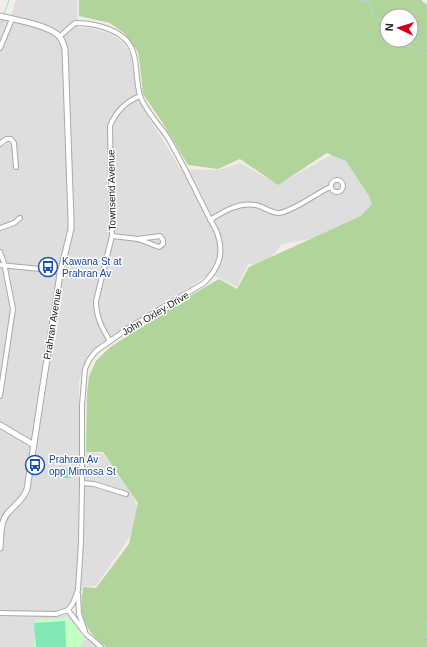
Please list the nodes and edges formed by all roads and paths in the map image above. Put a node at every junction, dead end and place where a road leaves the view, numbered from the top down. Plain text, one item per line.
1 (0, 16) edge
2 (12, 19) junction
3 (59, 37) junction
4 (0, 48) edge
5 (140, 96) junction
6 (0, 144) edge
7 (16, 167) dead end
8 (331, 187) dead end
9 (20, 218) dead end
10 (210, 220) junction
11 (0, 228) edge
12 (112, 236) junction
13 (138, 239) junction
14 (0, 252) edge
15 (2, 265) edge
16 (60, 271) junction
17 (110, 341) junction
18 (0, 396) edge
19 (0, 425) edge
20 (34, 445) junction
21 (82, 483) junction
22 (126, 494) dead end
23 (1, 522) edge
24 (0, 548) edge
25 (78, 590) junction
26 (68, 610) junction
27 (0, 613) edge
28 (86, 634) junction
29 (101, 647) edge

1 - 2 street
2 - 3 street
2 - 4 street
3 - 5 street, John Oxley Drive
3 - 16 street, Prahran Avenue
5 - 10 street, John Oxley Drive
5 - 12 street, Townsend Avenue
6 - 7 street
8 - 10 street
9 - 11 street
10 - 17 street, John Oxley Drive
12 - 13 street
12 - 17 street, Townsend Avenue
13 - 13 street
14 - 15 street
15 - 16 street
15 - 18 street
16 - 20 street, Prahran Avenue
17 - 21 street, John Oxley Drive
19 - 20 street
20 - 23 street, Prahran Avenue
21 - 22 street
21 - 25 street, John Oxley Drive
23 - 24 street, Prahran Avenue
25 - 26 street, John Oxley Drive
25 - 28 street
26 - 27 street
26 - 28 street
28 - 29 street

